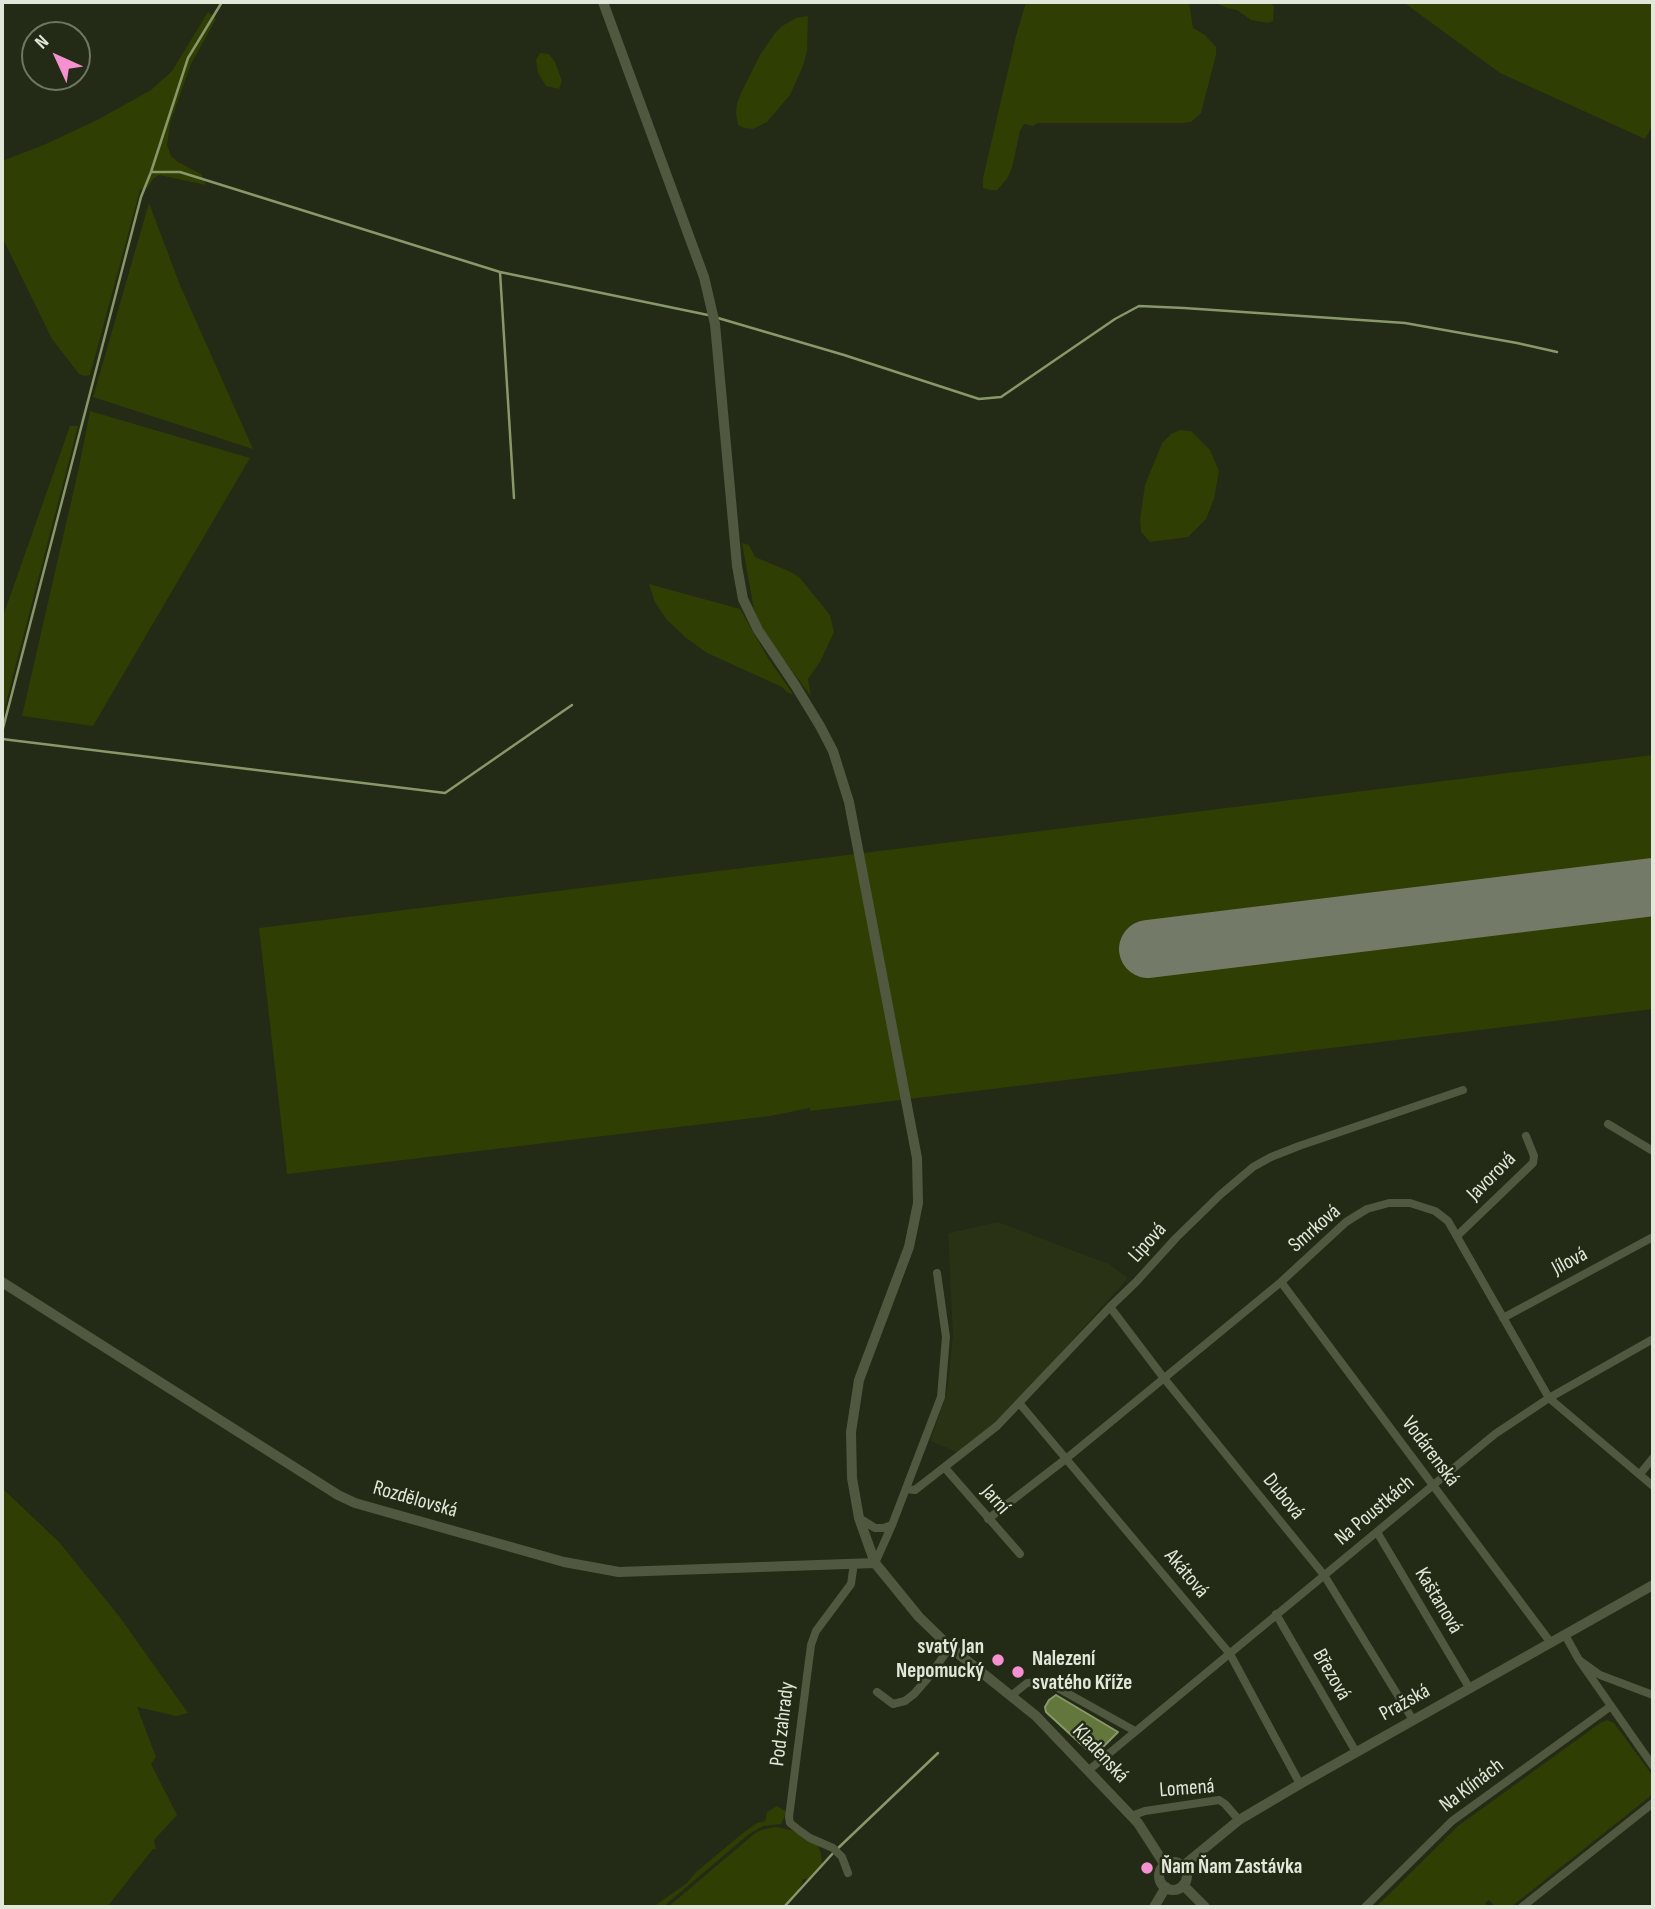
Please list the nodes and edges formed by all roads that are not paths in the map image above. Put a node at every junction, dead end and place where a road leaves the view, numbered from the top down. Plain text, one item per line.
1 (603, 2) edge
2 (1463, 1090) dead end
3 (1608, 1124) dead end
4 (1526, 1136) dead end
5 (1653, 1151) edge
6 (1457, 1236) junction
7 (1653, 1237) edge
8 (937, 1273) dead end
9 (2, 1282) edge
10 (1281, 1282) junction
11 (1110, 1307) junction
12 (1503, 1318) junction
13 (1653, 1339) edge
14 (1163, 1377) junction
15 (1549, 1398) junction
16 (1020, 1404) junction
17 (1067, 1458) junction
18 (1653, 1458) edge
19 (945, 1468) junction
20 (1640, 1474) junction
21 (1433, 1486) junction
22 (1653, 1486) edge
23 (906, 1489) junction
24 (859, 1518) junction
25 (988, 1519) junction
26 (892, 1525) junction
27 (1377, 1532) junction
28 (1020, 1554) dead end
29 (854, 1563) junction
30 (875, 1563) junction
31 (1324, 1575) junction
32 (1653, 1585) edge
33 (1276, 1615) junction
34 (1565, 1635) junction
35 (1551, 1643) junction
36 (950, 1647) junction
37 (1230, 1654) junction
38 (1579, 1660) junction
39 (1470, 1689) junction
40 (877, 1692) dead end
41 (1012, 1695) junction
42 (1653, 1695) edge
43 (1611, 1706) junction
44 (1413, 1720) junction
45 (1135, 1731) junction
46 (1356, 1752) junction
47 (1653, 1766) edge
48 (1088, 1770) junction
49 (1300, 1784) junction
50 (1653, 1803) edge
51 (1131, 1816) junction
52 (1239, 1820) junction
53 (1165, 1865) junction
54 (1183, 1866) junction
55 (848, 1873) dead end
56 (1183, 1885) junction
57 (1166, 1888) junction
58 (1154, 1907) edge
59 (1205, 1907) edge
60 (1365, 1907) edge
61 (1522, 1907) edge

1 - 24 street, Kladenská
2 - 11 street, Lipová
3 - 5 street
4 - 6 street, Javorová
6 - 10 street, Smrková
6 - 12 street, Smrková
7 - 12 street, Jílová
8 - 23 street
9 - 29 street, Rozdělovská
10 - 14 street, Smrková
10 - 21 street, Vodárenská
11 - 14 street, Dubová
11 - 16 street, Lipová
12 - 15 street, Smrková
13 - 15 street, Na Poustkách
14 - 17 street, Smrková
14 - 31 street, Dubová
15 - 20 street, Smrková
15 - 21 street, Na Poustkách
16 - 17 street, Akátová
16 - 19 street, Lipová
17 - 25 street, Smrková
17 - 37 street, Akátová
18 - 20 street
19 - 23 street, Lipová
19 - 25 street, Jarní
20 - 22 street, Smrková
21 - 27 street, Na Poustkách
21 - 35 street, Vodárenská
23 - 26 street
24 - 26 street
24 - 30 street, Kladenská
25 - 28 street, Jarní
26 - 30 street
27 - 31 street, Na Poustkách
27 - 39 street, Kaštanová
29 - 30 street, Rozdělovská
29 - 55 street, Pod zahrady
30 - 36 street, Kladenská
31 - 33 street, Na Poustkách
31 - 44 street, Dubová
32 - 34 street, Pražská
33 - 37 street, Na Poustkách
33 - 46 street, Březová
34 - 35 street, Pražská
34 - 38 street
35 - 39 street, Pražská
36 - 40 street
36 - 41 street, Kladenská
37 - 45 street, Na Poustkách
37 - 49 street, Akátová
38 - 42 street
38 - 43 street
39 - 44 street, Pražská
41 - 45 street
41 - 48 street, Kladenská
43 - 47 street
43 - 60 street, Na Klínách
44 - 46 street, Pražská
45 - 48 street, Na Poustkách
46 - 49 street, Pražská
48 - 51 street, Kladenská
49 - 52 street, Pražská
50 - 61 street
51 - 52 street, Lomená
51 - 53 street, Kladenská
52 - 54 street, Pražská
53 - 54 street
53 - 57 street
54 - 56 street
56 - 57 street
56 - 59 street
57 - 58 street

